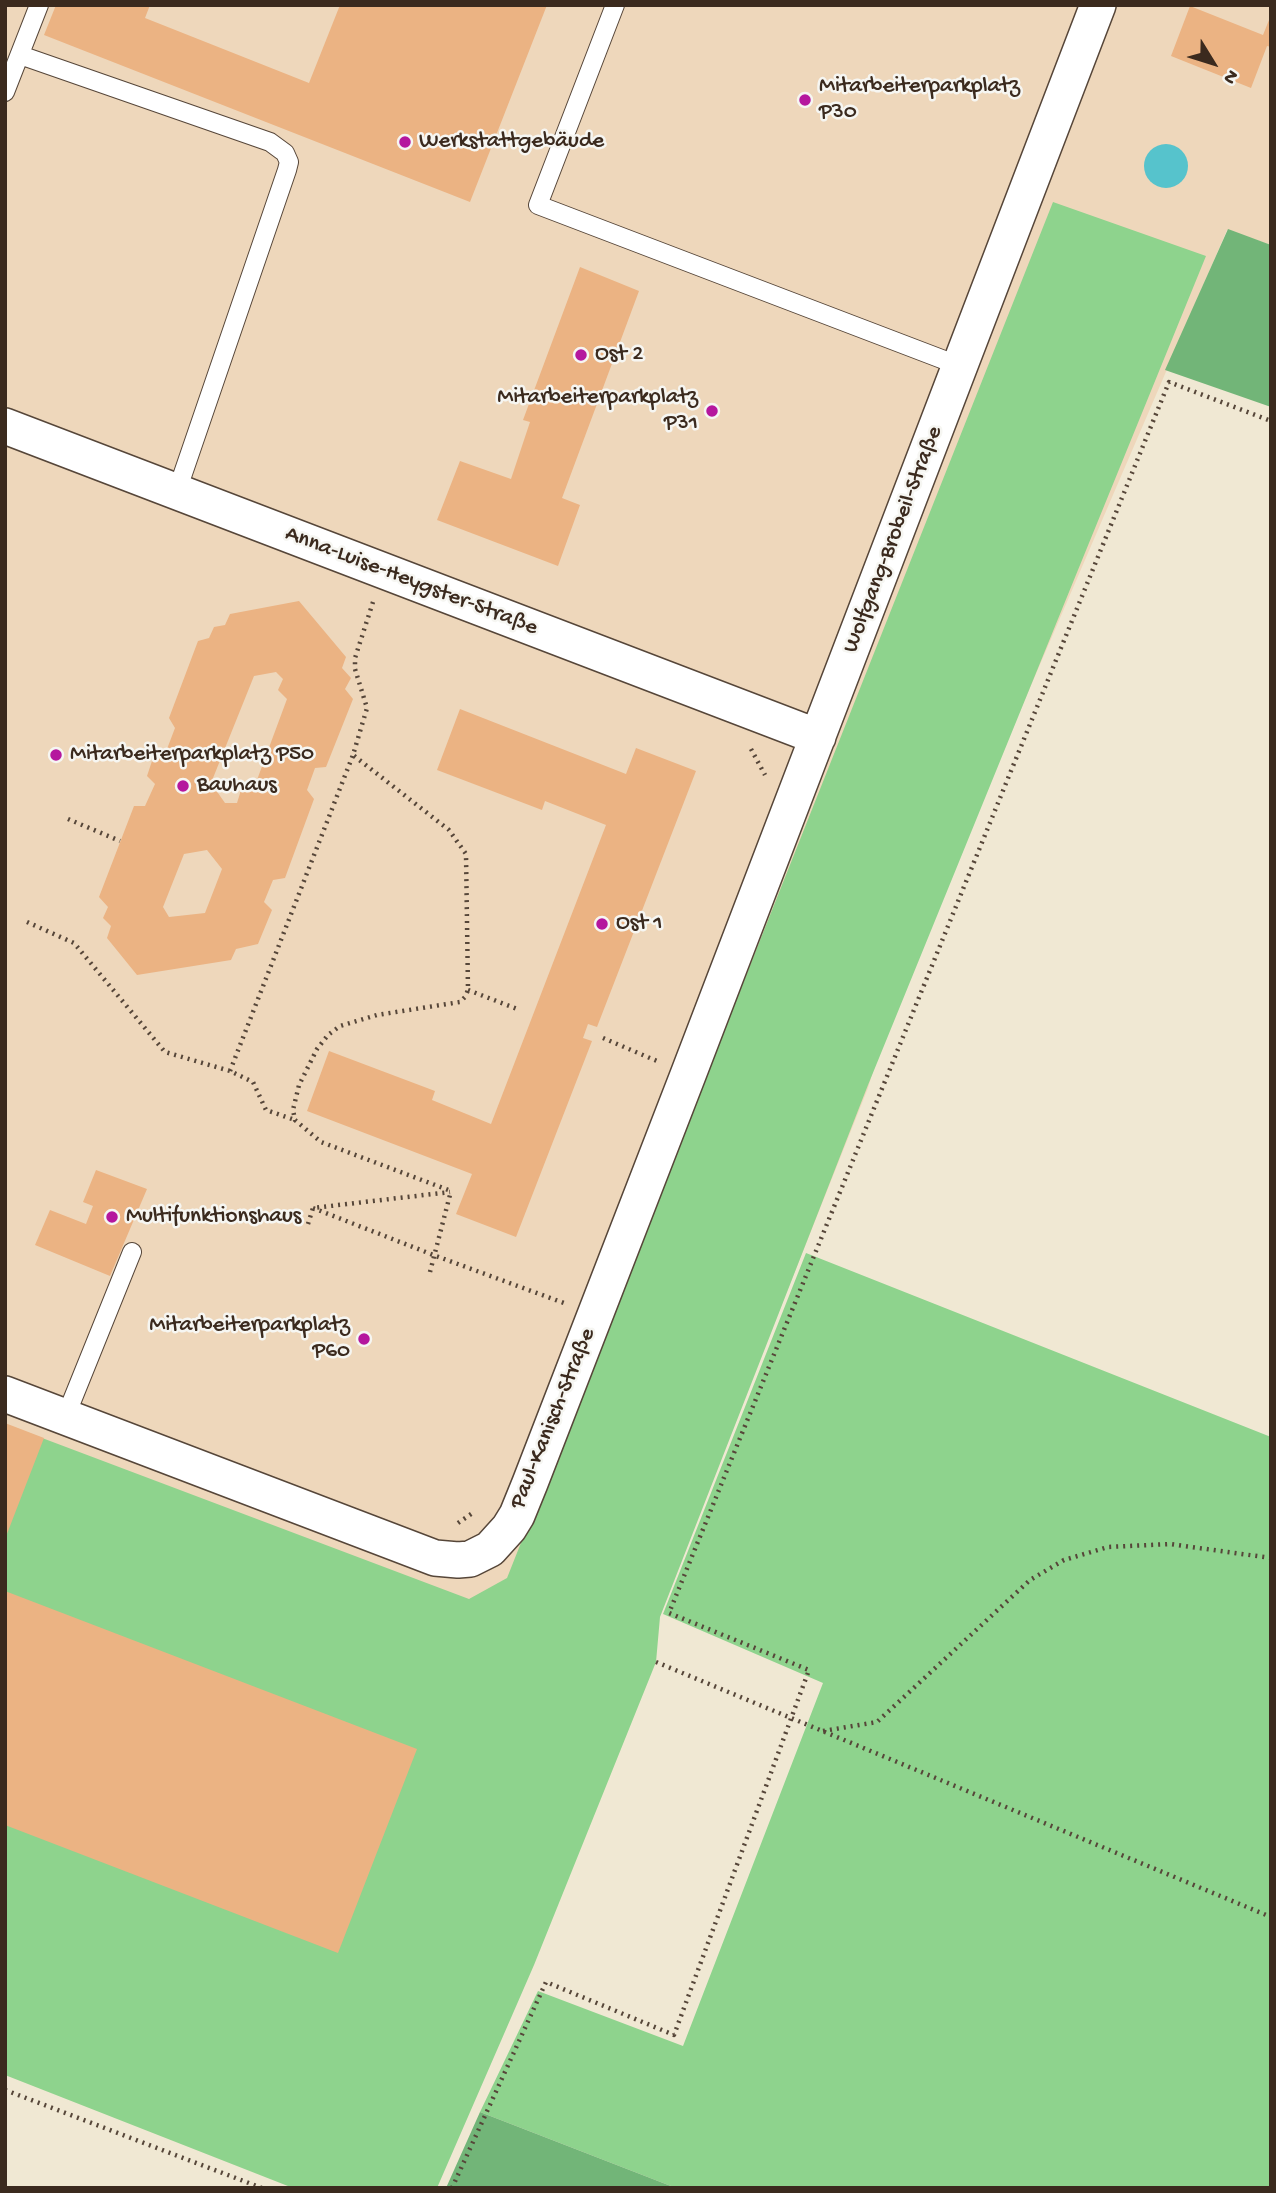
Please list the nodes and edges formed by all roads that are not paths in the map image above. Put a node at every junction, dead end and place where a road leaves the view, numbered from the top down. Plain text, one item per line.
1 (39, 5) edge
2 (615, 5) edge
3 (1093, 7) edge
4 (20, 55) junction
5 (5, 92) edge
6 (960, 366) junction
7 (5, 426) edge
8 (177, 491) junction
9 (818, 737) junction
10 (688, 1075) joint
11 (132, 1252) dead end
12 (5, 1394) edge
13 (65, 1418) junction

1 - 4 lane
2 - 6 lane
3 - 6 street, Wolfgang-Brobeil-Straße
4 - 5 lane
4 - 8 lane
6 - 9 street, Wolfgang-Brobeil-Straße
7 - 8 street, Anna-Luise-Heygster-Straße
8 - 9 street, Anna-Luise-Heygster-Straße
9 - 10 street, Wolfgang-Brobeil-Straße
10 - 13 street, Paul-Kanisch-Straße
11 - 13 lane
12 - 13 street, Paul-Kanisch-Straße

